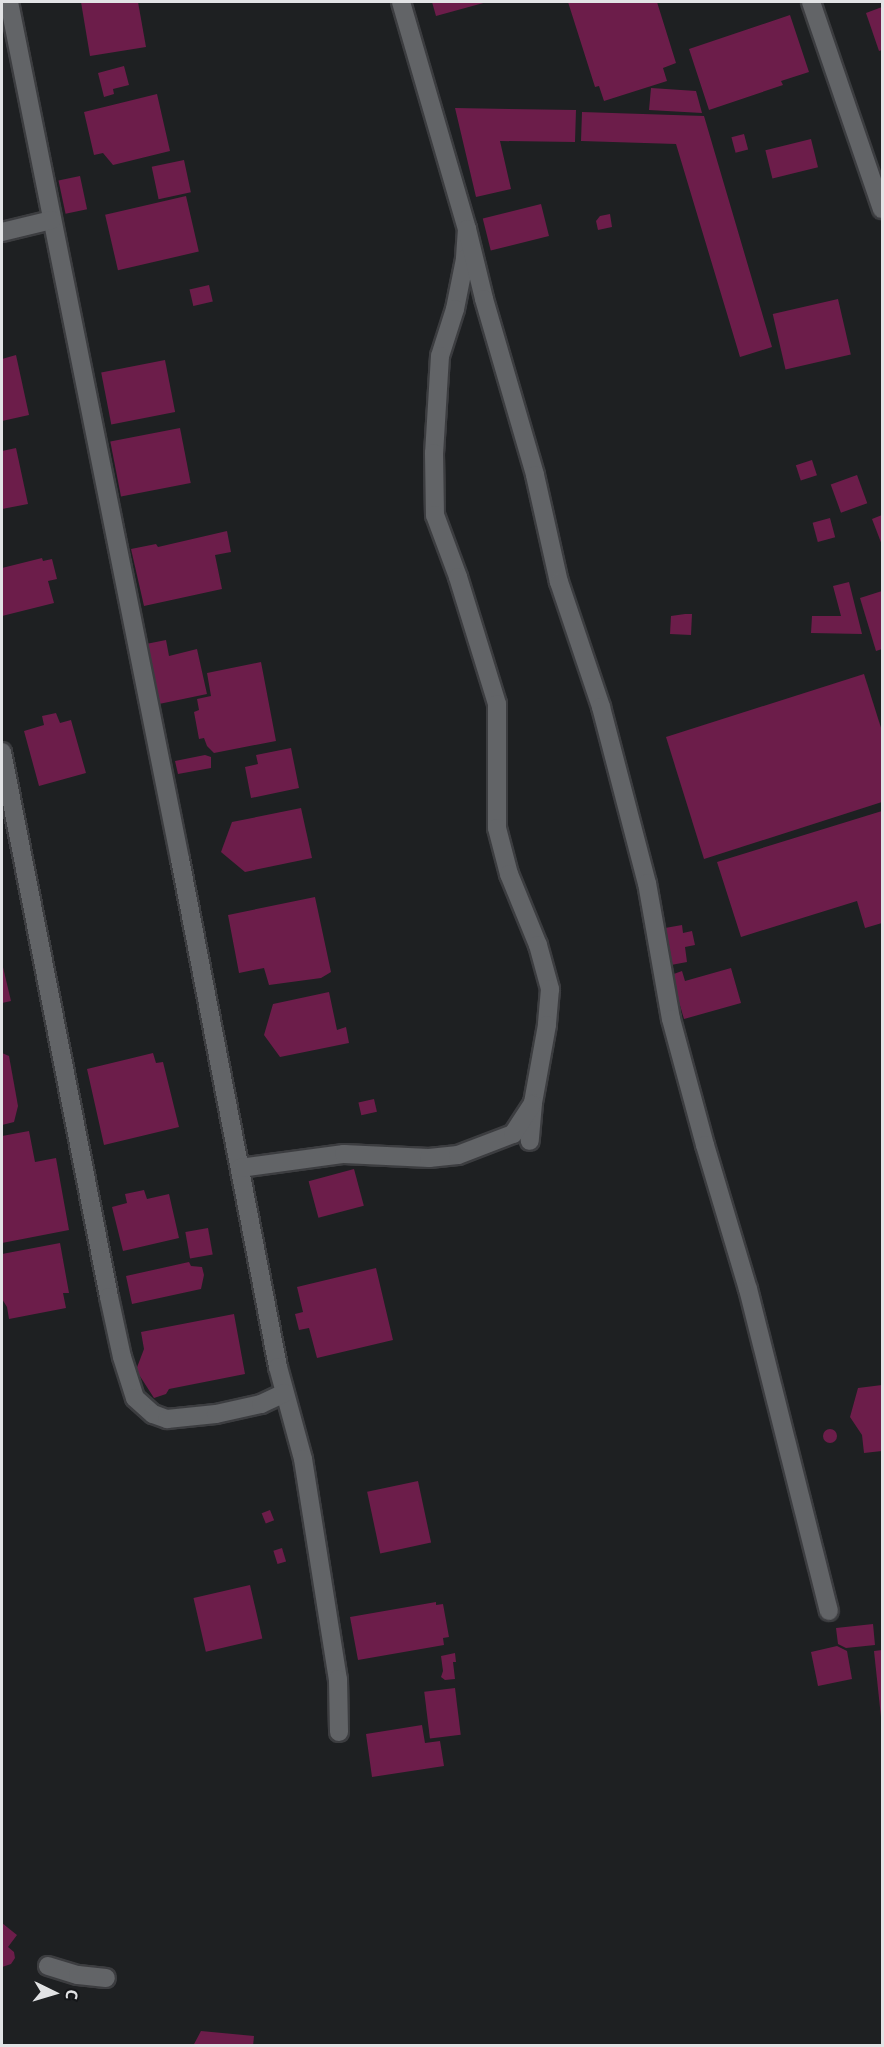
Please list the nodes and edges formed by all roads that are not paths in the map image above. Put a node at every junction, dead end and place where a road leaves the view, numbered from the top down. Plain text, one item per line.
1 (9, 2) edge
2 (401, 2) edge
3 (811, 2) edge
4 (882, 209) edge
5 (52, 220) junction
6 (467, 229) junction
7 (2, 232) edge
8 (2, 752) edge
9 (533, 1103) junction
10 (530, 1141) dead end
11 (240, 1168) junction
12 (285, 1393) junction
13 (829, 1611) dead end
14 (339, 1732) dead end
15 (48, 1966) dead end
16 (106, 1978) dead end

1 - 5 street
2 - 6 street
3 - 4 street
5 - 7 street
5 - 11 street
6 - 9 street
6 - 13 street
8 - 12 street
9 - 10 street
9 - 11 street
11 - 12 street
12 - 14 street
15 - 16 street

